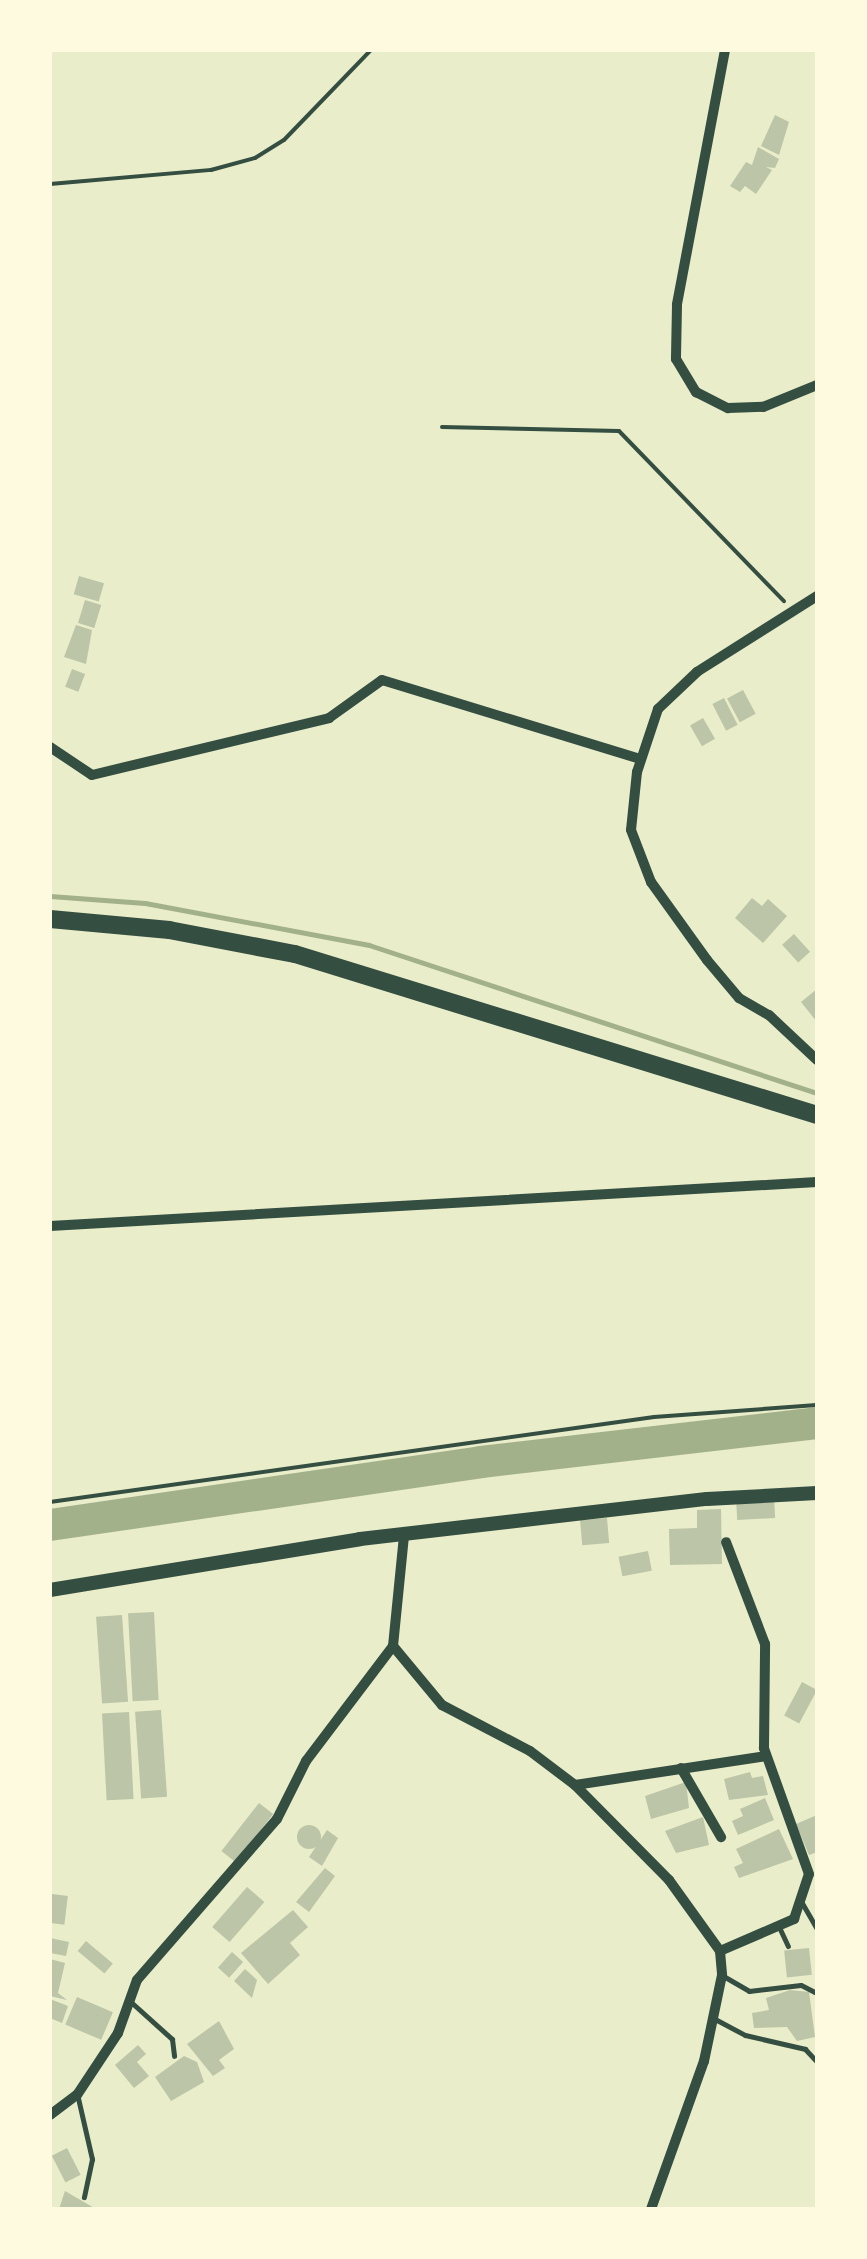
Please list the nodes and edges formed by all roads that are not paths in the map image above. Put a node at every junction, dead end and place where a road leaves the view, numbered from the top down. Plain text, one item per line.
1 (725, 50) edge
2 (817, 385) edge
3 (817, 596) edge
4 (50, 747) edge
5 (640, 759) junction
6 (50, 918) edge
7 (817, 1060) edge
8 (817, 1116) edge
9 (817, 1182) edge
10 (50, 1226) edge
11 (817, 1494) edge
12 (404, 1535) junction
13 (726, 1542) dead end
14 (50, 1590) edge
15 (393, 1646) junction
16 (766, 1756) junction
17 (681, 1768) junction
18 (575, 1785) junction
19 (722, 1837) dead end
20 (802, 1903) junction
21 (779, 1927) junction
22 (817, 1929) edge
23 (788, 1946) dead end
24 (720, 1952) junction
25 (722, 1976) junction
26 (817, 1993) edge
27 (130, 2001) junction
28 (713, 2018) junction
29 (174, 2056) dead end
30 (817, 2062) edge
31 (77, 2095) junction
32 (50, 2116) edge
33 (84, 2196) dead end
34 (651, 2209) edge

1 - 2 street
3 - 5 street
4 - 5 street
5 - 7 street
6 - 8 highway
9 - 10 street
11 - 12 street
12 - 14 street
12 - 15 street
13 - 16 street
15 - 18 street
15 - 27 street
16 - 17 street
16 - 20 street
17 - 18 street
17 - 19 street
18 - 24 street
20 - 21 street
20 - 22 lane
21 - 23 lane
21 - 24 street
24 - 25 street
25 - 26 lane
25 - 28 street
27 - 29 lane
27 - 31 street
28 - 30 lane
28 - 34 street
31 - 32 street
31 - 33 lane

